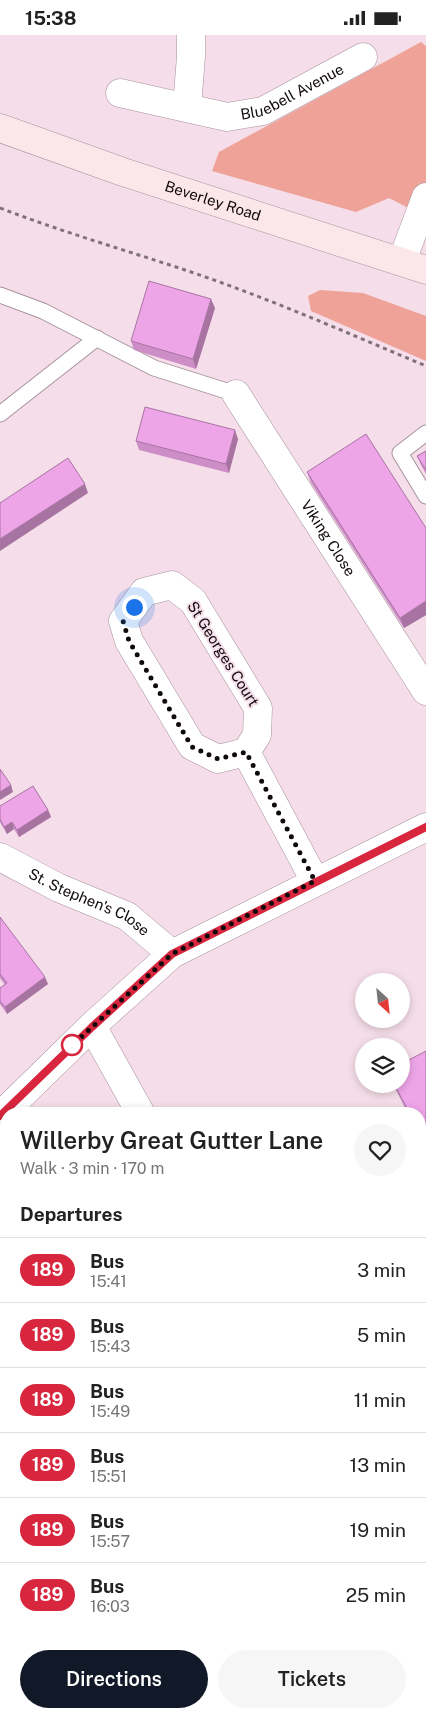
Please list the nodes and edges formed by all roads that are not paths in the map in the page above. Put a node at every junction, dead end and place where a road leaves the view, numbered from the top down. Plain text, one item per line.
1 (191, 35) edge
2 (363, 57) dead end
3 (120, 93) dead end
4 (187, 107) junction
5 (0, 128) edge
6 (426, 197) edge
7 (414, 265) edge
8 (0, 295) edge
9 (97, 338) junction
10 (236, 394) joint
11 (0, 414) edge
12 (426, 433) edge
13 (426, 496) edge
14 (424, 683) edge
15 (246, 752) junction
16 (426, 827) edge
17 (0, 857) edge
18 (315, 881) junction
19 (172, 954) junction
20 (92, 1027) junction
21 (9, 1107) edge
22 (137, 1107) edge

1 - 4 street
2 - 4 street, Bluebell Avenue
3 - 4 street, Bluebell Avenue
5 - 7 main road, Beverley Road
6 - 7 street
8 - 9 lane
9 - 10 lane
9 - 11 lane
10 - 14 street, Viking Close
12 - 13 lane
15 - 15 street, St Georges Court
15 - 18 street
16 - 18 street
17 - 19 street, St. Stephen's Close
18 - 19 street
19 - 20 street
20 - 21 street
20 - 22 street

